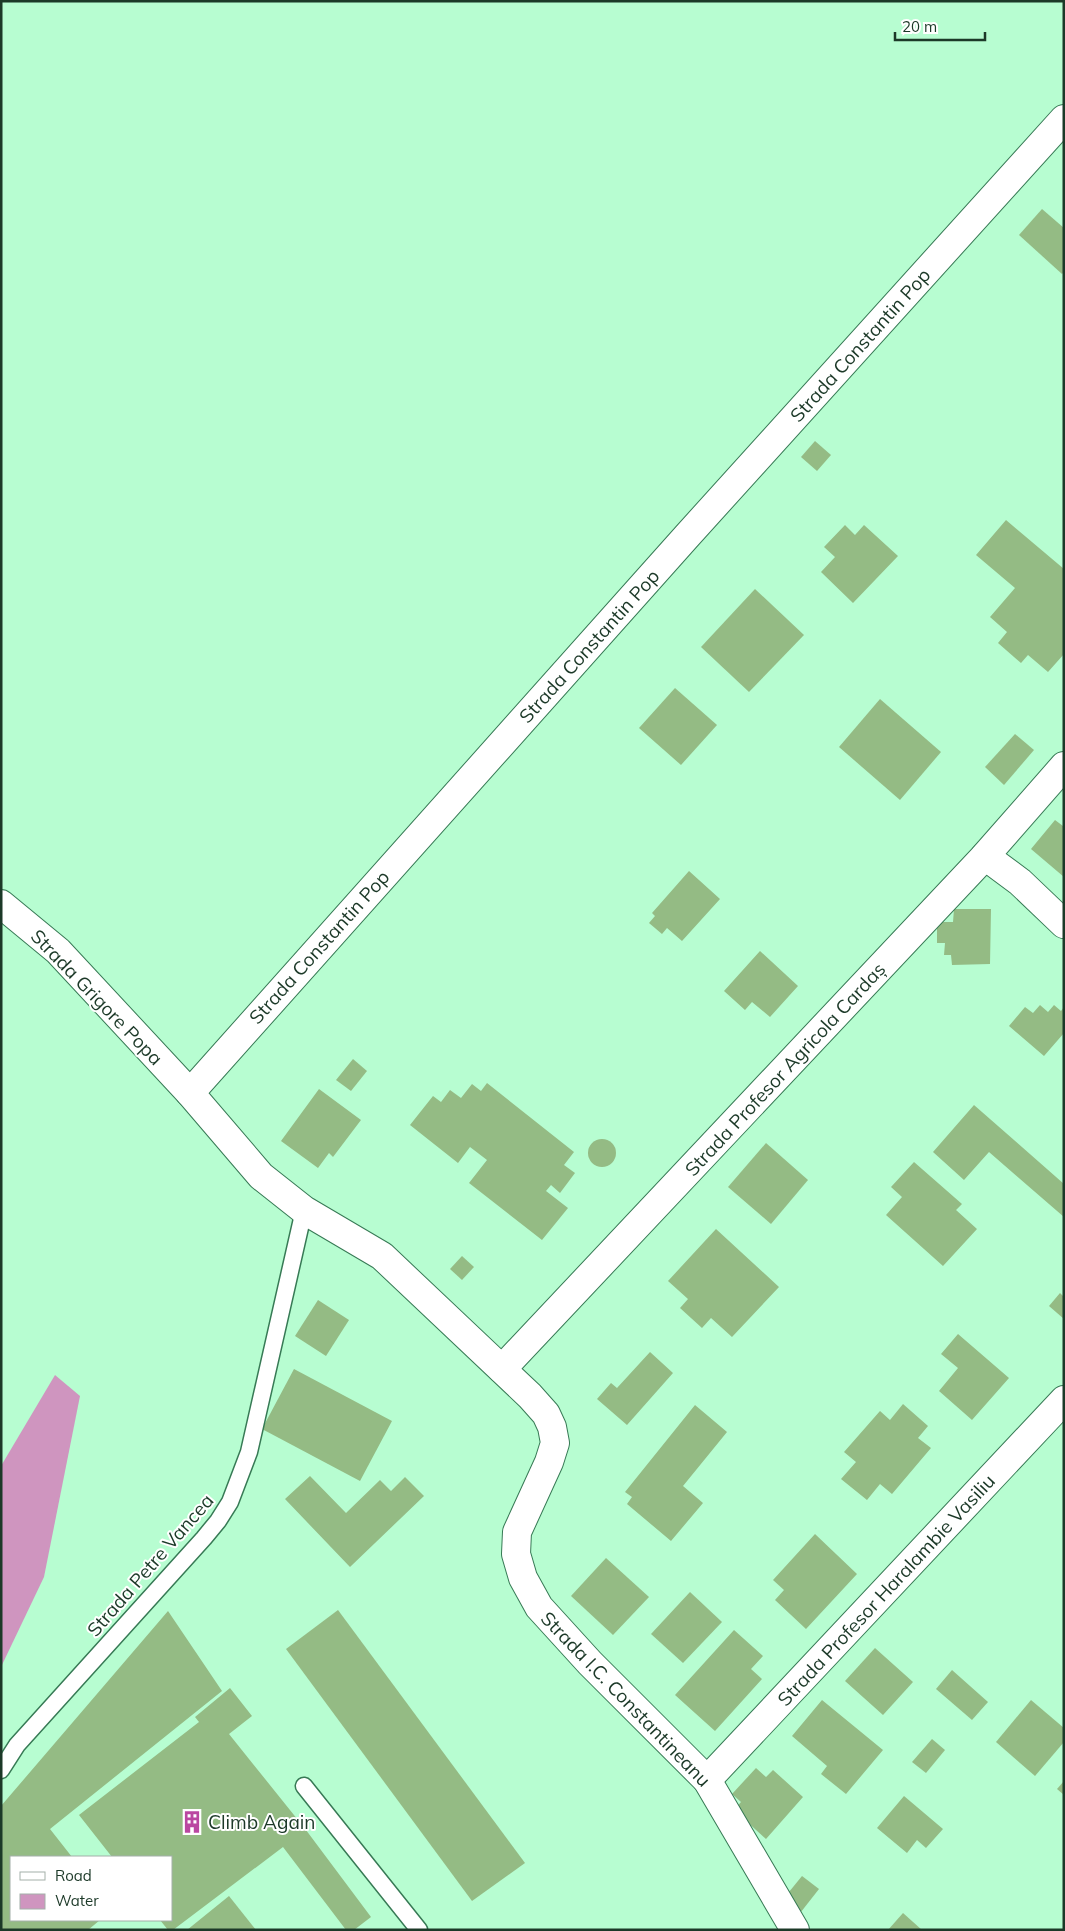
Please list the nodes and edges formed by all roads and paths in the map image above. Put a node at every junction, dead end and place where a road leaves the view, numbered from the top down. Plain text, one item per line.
1 (1064, 119) edge
2 (1064, 766) edge
3 (985, 856) junction
4 (1, 904) edge
5 (1064, 924) edge
6 (190, 1093) junction
7 (304, 1210) junction
8 (502, 1369) junction
9 (1064, 1400) edge
10 (1, 1770) edge
11 (707, 1780) junction
12 (304, 1786) dead end
13 (418, 1930) edge
14 (795, 1930) edge

1 - 6 street, Strada Constantin Pop
2 - 3 street, Strada Profesor Agricola Cardaș
3 - 5 street
3 - 8 street, Strada Profesor Agricola Cardaș
4 - 6 street, Strada Grigore Popa
6 - 7 street, Strada I.C. Constantineanu
7 - 8 street, Strada I.C. Constantineanu
7 - 10 lane, Strada Petre Vancea
8 - 11 street, Strada I.C. Constantineanu
9 - 11 street, Strada Profesor Haralambie Vasiliu
11 - 14 street, Strada I.C. Constantineanu
12 - 13 lane

